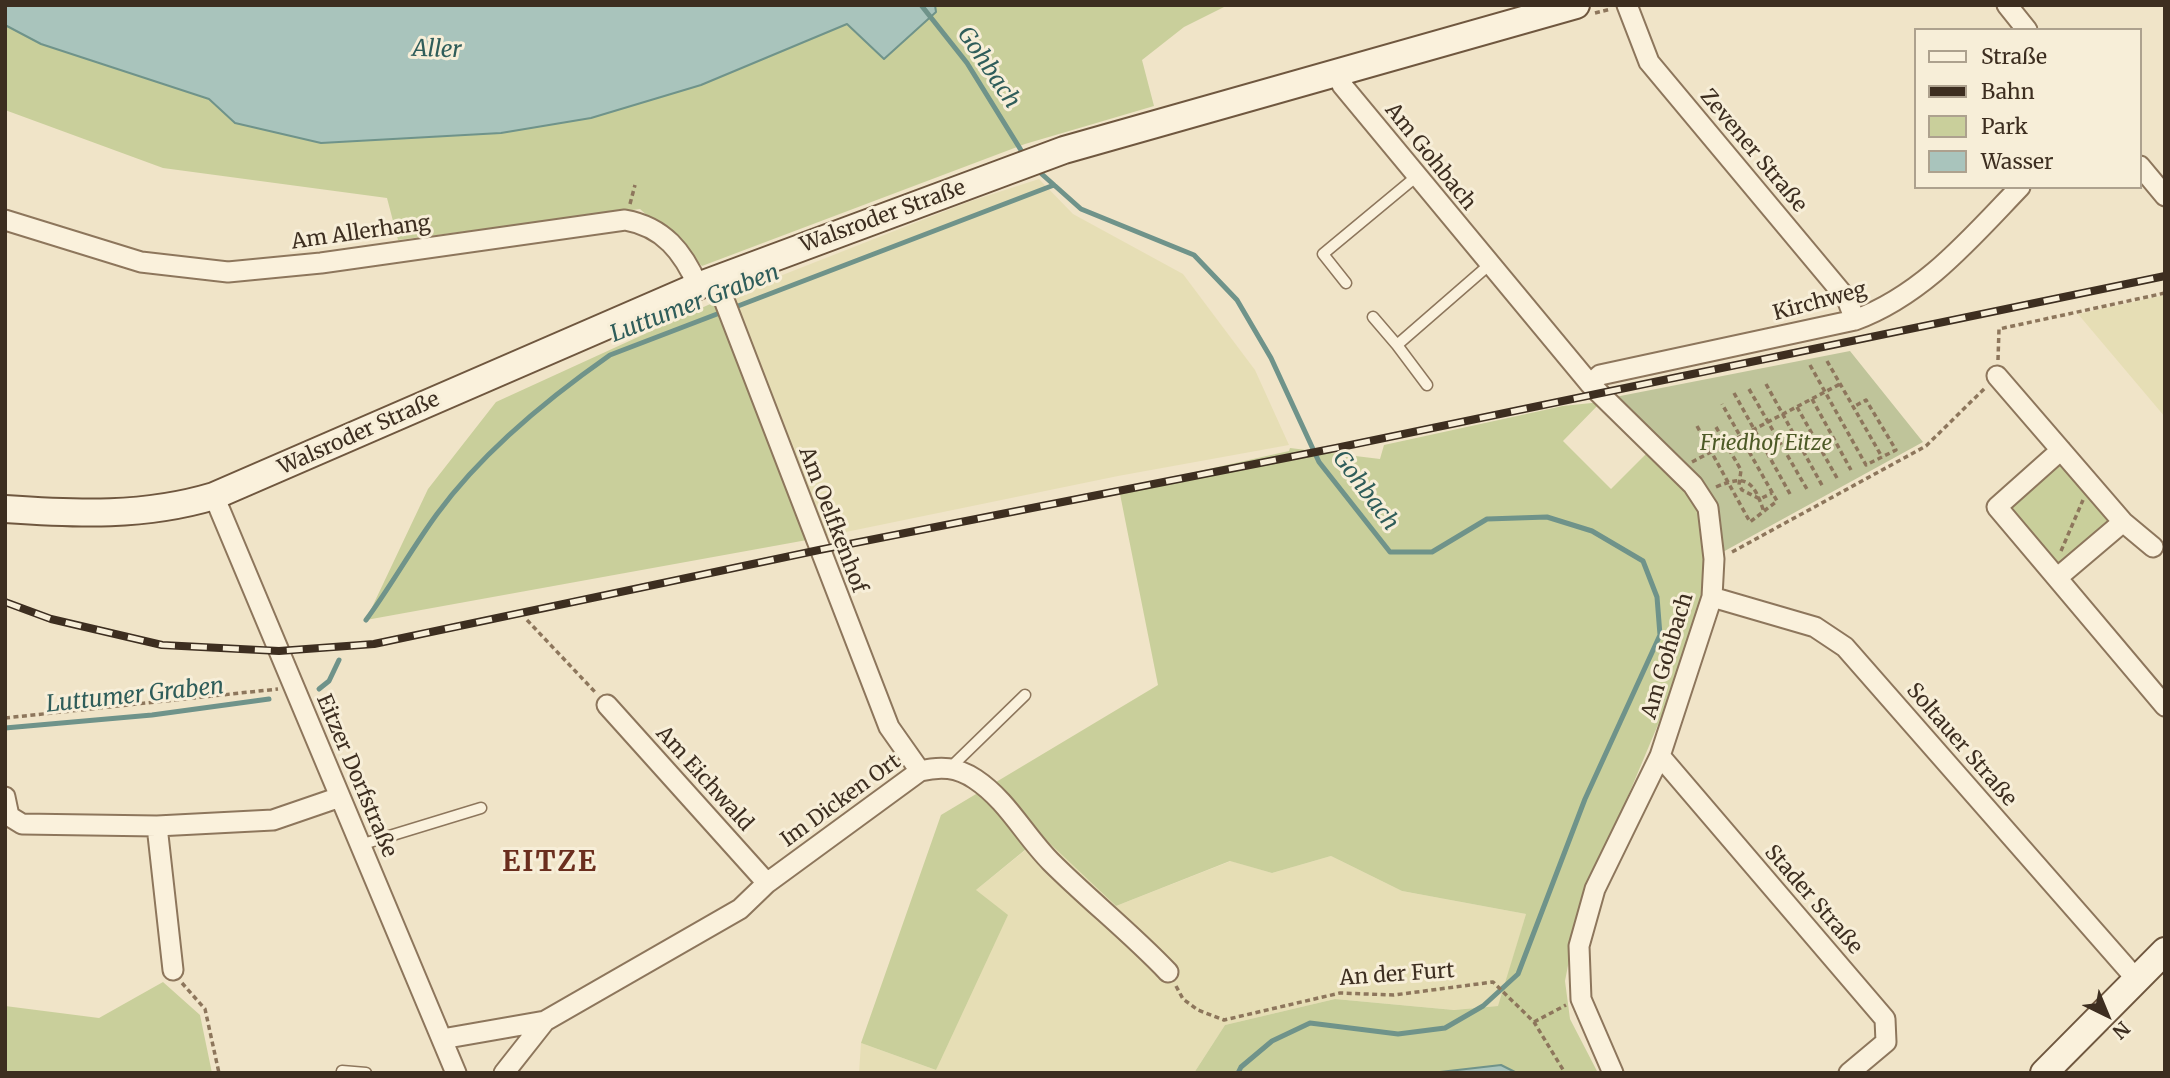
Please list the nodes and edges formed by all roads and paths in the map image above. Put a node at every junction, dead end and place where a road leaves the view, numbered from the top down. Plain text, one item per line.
1 (1576, 5) edge
2 (1627, 5) edge
3 (2007, 5) edge
4 (2025, 28) edge
5 (1339, 73) junction
6 (2142, 168) edge
7 (1417, 176) junction
8 (635, 185) dead end
9 (2018, 189) edge
10 (632, 193) dead end
11 (2165, 196) edge
12 (5, 220) edge
13 (1489, 265) junction
14 (1346, 283) dead end
15 (712, 286) junction
16 (2165, 293) edge
17 (1373, 317) dead end
18 (1855, 320) junction
19 (1396, 345) junction
20 (1827, 361) dead end
21 (1810, 365) dead end
22 (1997, 376) junction
23 (1590, 384) junction
24 (1766, 384) dead end
25 (1840, 384) junction
26 (1427, 385) dead end
27 (1749, 389) dead end
28 (1825, 391) junction
29 (1734, 393) dead end
30 (1812, 399) junction
31 (1722, 404) dead end
32 (1797, 407) junction
33 (1853, 407) junction
34 (1783, 414) junction
35 (1769, 422) junction
36 (1697, 426) dead end
37 (1716, 427) dead end
38 (1754, 429) junction
39 (1740, 437) junction
40 (1726, 444) junction
41 (2061, 450) junction
42 (1711, 452) junction
43 (1882, 457) junction
44 (1871, 463) junction
45 (1687, 466) junction
46 (1702, 470) dead end
47 (1851, 470) dead end
48 (1877, 473) junction
49 (1837, 478) dead end
50 (1709, 479) dead end
51 (1739, 480) junction
52 (1728, 482) junction
53 (2090, 483) junction
54 (1824, 487) dead end
55 (1808, 491) dead end
56 (1772, 492) junction
57 (1790, 494) dead end
58 (214, 496) junction
59 (1760, 499) junction
60 (5, 509) edge
61 (1764, 512) junction
62 (2123, 522) junction
63 (2153, 547) dead end
64 (1714, 559) junction
65 (2054, 575) junction
66 (1712, 597) junction
67 (527, 620) dead end
68 (294, 687) junction
69 (1025, 695) dead end
70 (607, 705) joint
71 (2165, 706) edge
72 (5, 718) edge
73 (1660, 756) junction
74 (951, 767) junction
75 (920, 771) junction
76 (5, 797) edge
77 (340, 797) junction
78 (481, 808) dead end
79 (157, 826) junction
80 (360, 845) junction
81 (767, 883) junction
82 (2165, 951) edge
83 (173, 970) joint
84 (1168, 972) joint
85 (2138, 981) junction
86 (1553, 1010) dead end
87 (545, 1021) junction
88 (1534, 1022) junction
89 (442, 1039) junction
90 (342, 1071) dead end
91 (219, 1073) edge
92 (366, 1073) edge
93 (456, 1073) edge
94 (504, 1073) edge
95 (1565, 1073) edge
96 (1613, 1073) edge
97 (1849, 1073) edge
98 (2044, 1073) edge

1 - 5 main road, Walsroder Straße
2 - 18 street, Zevener Straße
3 - 4 street
5 - 7 street, Am Gohbach
5 - 15 main road, Walsroder Straße
6 - 11 street
7 - 13 street, Am Gohbach
7 - 14 lane
8 - 10 path
9 - 18 street, Kirchweg
12 - 15 street, Am Allerhang
13 - 19 lane
13 - 23 street, Am Gohbach
15 - 58 main road, Walsroder Straße
15 - 75 street, Am Oelfkenhof
16 - 22 path
17 - 19 lane
18 - 23 street, Kirchweg
19 - 26 lane
20 - 25 path
21 - 28 path
22 - 41 street
22 - 48 path
23 - 45 street, Am Gohbach
24 - 34 path
25 - 28 path
25 - 33 path
27 - 35 path
28 - 30 path
28 - 44 path
29 - 38 path
30 - 32 path
30 - 47 path
31 - 39 path
32 - 34 path
32 - 49 path
33 - 43 path
33 - 43 path
34 - 35 path
34 - 54 path
35 - 38 path
35 - 55 path
36 - 42 path
37 - 40 path
38 - 39 path
38 - 57 path
39 - 40 path
39 - 56 path
40 - 42 path
40 - 51 path
41 - 53 street
41 - 65 street
42 - 45 path
42 - 52 path
43 - 44 path
44 - 48 path
45 - 46 path
45 - 64 street, Am Gohbach
48 - 64 path
50 - 52 path
51 - 52 path
51 - 59 path
51 - 59 path
52 - 61 path
53 - 62 street
53 - 65 path
56 - 59 path
56 - 61 path
58 - 60 main road, Walsroder Straße
58 - 68 street, Eitzer Dorfstraße
59 - 61 path
62 - 63 street
62 - 65 street
64 - 66 street, Am Gohbach
65 - 71 street
66 - 73 street, Am Gohbach
66 - 85 street, Soltauer Straße
67 - 70 path
68 - 72 path
68 - 77 street, Eitzer Dorfstraße
69 - 74 lane
70 - 81 street, Am Eichwald
73 - 96 street, Am Gohbach
73 - 97 street, Stader Straße
74 - 75 street, Im Dicken Ort
74 - 84 street
75 - 81 street, Im Dicken Ort
76 - 79 street
77 - 79 street
77 - 80 street, Eitzer Dorfstraße
78 - 80 lane
79 - 83 street
80 - 89 street, Eitzer Dorfstraße
81 - 87 street, Im Dicken Ort
82 - 85 main road
83 - 91 path
84 - 88 path, An der Furt
85 - 98 main road
86 - 88 path
87 - 89 street, Im Dicken Ort
87 - 94 street, Im Dicken Ort
88 - 95 path, An der Furt
89 - 93 street, Eitzer Dorfstraße
90 - 92 lane

